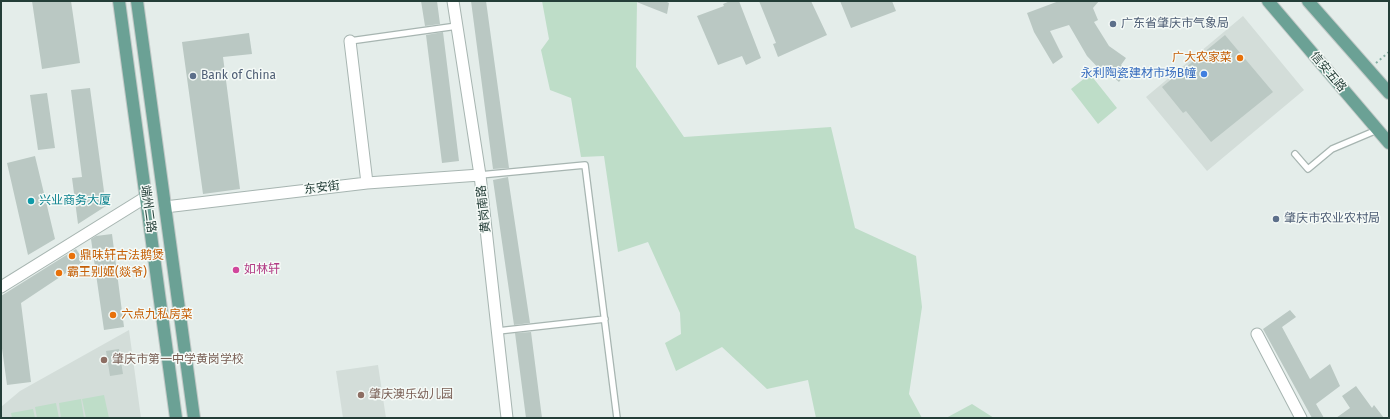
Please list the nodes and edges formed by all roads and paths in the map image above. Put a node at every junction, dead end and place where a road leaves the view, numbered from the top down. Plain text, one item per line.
1 (119, 1) edge
2 (137, 1) edge
3 (453, 1) edge
4 (1268, 1) edge
5 (1308, 1) edge
6 (457, 26) junction
7 (142, 37) junction
8 (124, 39) junction
9 (350, 41) joint
10 (1389, 52) edge
11 (1368, 70) junction
12 (1389, 93) edge
13 (1377, 130) junction
14 (1389, 143) edge
15 (1295, 154) dead end
16 (480, 175) junction
17 (367, 182) junction
18 (146, 197) junction
19 (165, 207) junction
20 (1, 287) edge
21 (605, 319) junction
22 (498, 332) junction
23 (1257, 334) dead end
24 (176, 418) edge
25 (194, 418) edge
26 (507, 418) edge
27 (617, 418) edge
28 (1302, 418) edge

1 - 8 main road, 端州二路
2 - 7 main road, 端州二路
3 - 6 street, 黄岗南路
4 - 13 main road, 信安五路
5 - 11 main road
6 - 9 lane
6 - 16 street, 黄岗南路
7 - 8 main road
7 - 19 main road, 端州二路
8 - 18 main road, 端州二路
9 - 17 street
10 - 11 path
11 - 12 main road
13 - 14 main road, 信安五路
13 - 15 lane
16 - 17 street, 东安街
16 - 21 lane
16 - 22 street, 黄岗南路
17 - 19 street, 东安街
18 - 20 street
18 - 24 main road, 端州二路
19 - 25 main road, 端州二路
21 - 22 lane
21 - 27 lane
22 - 26 street, 黄岗南路
23 - 28 street

